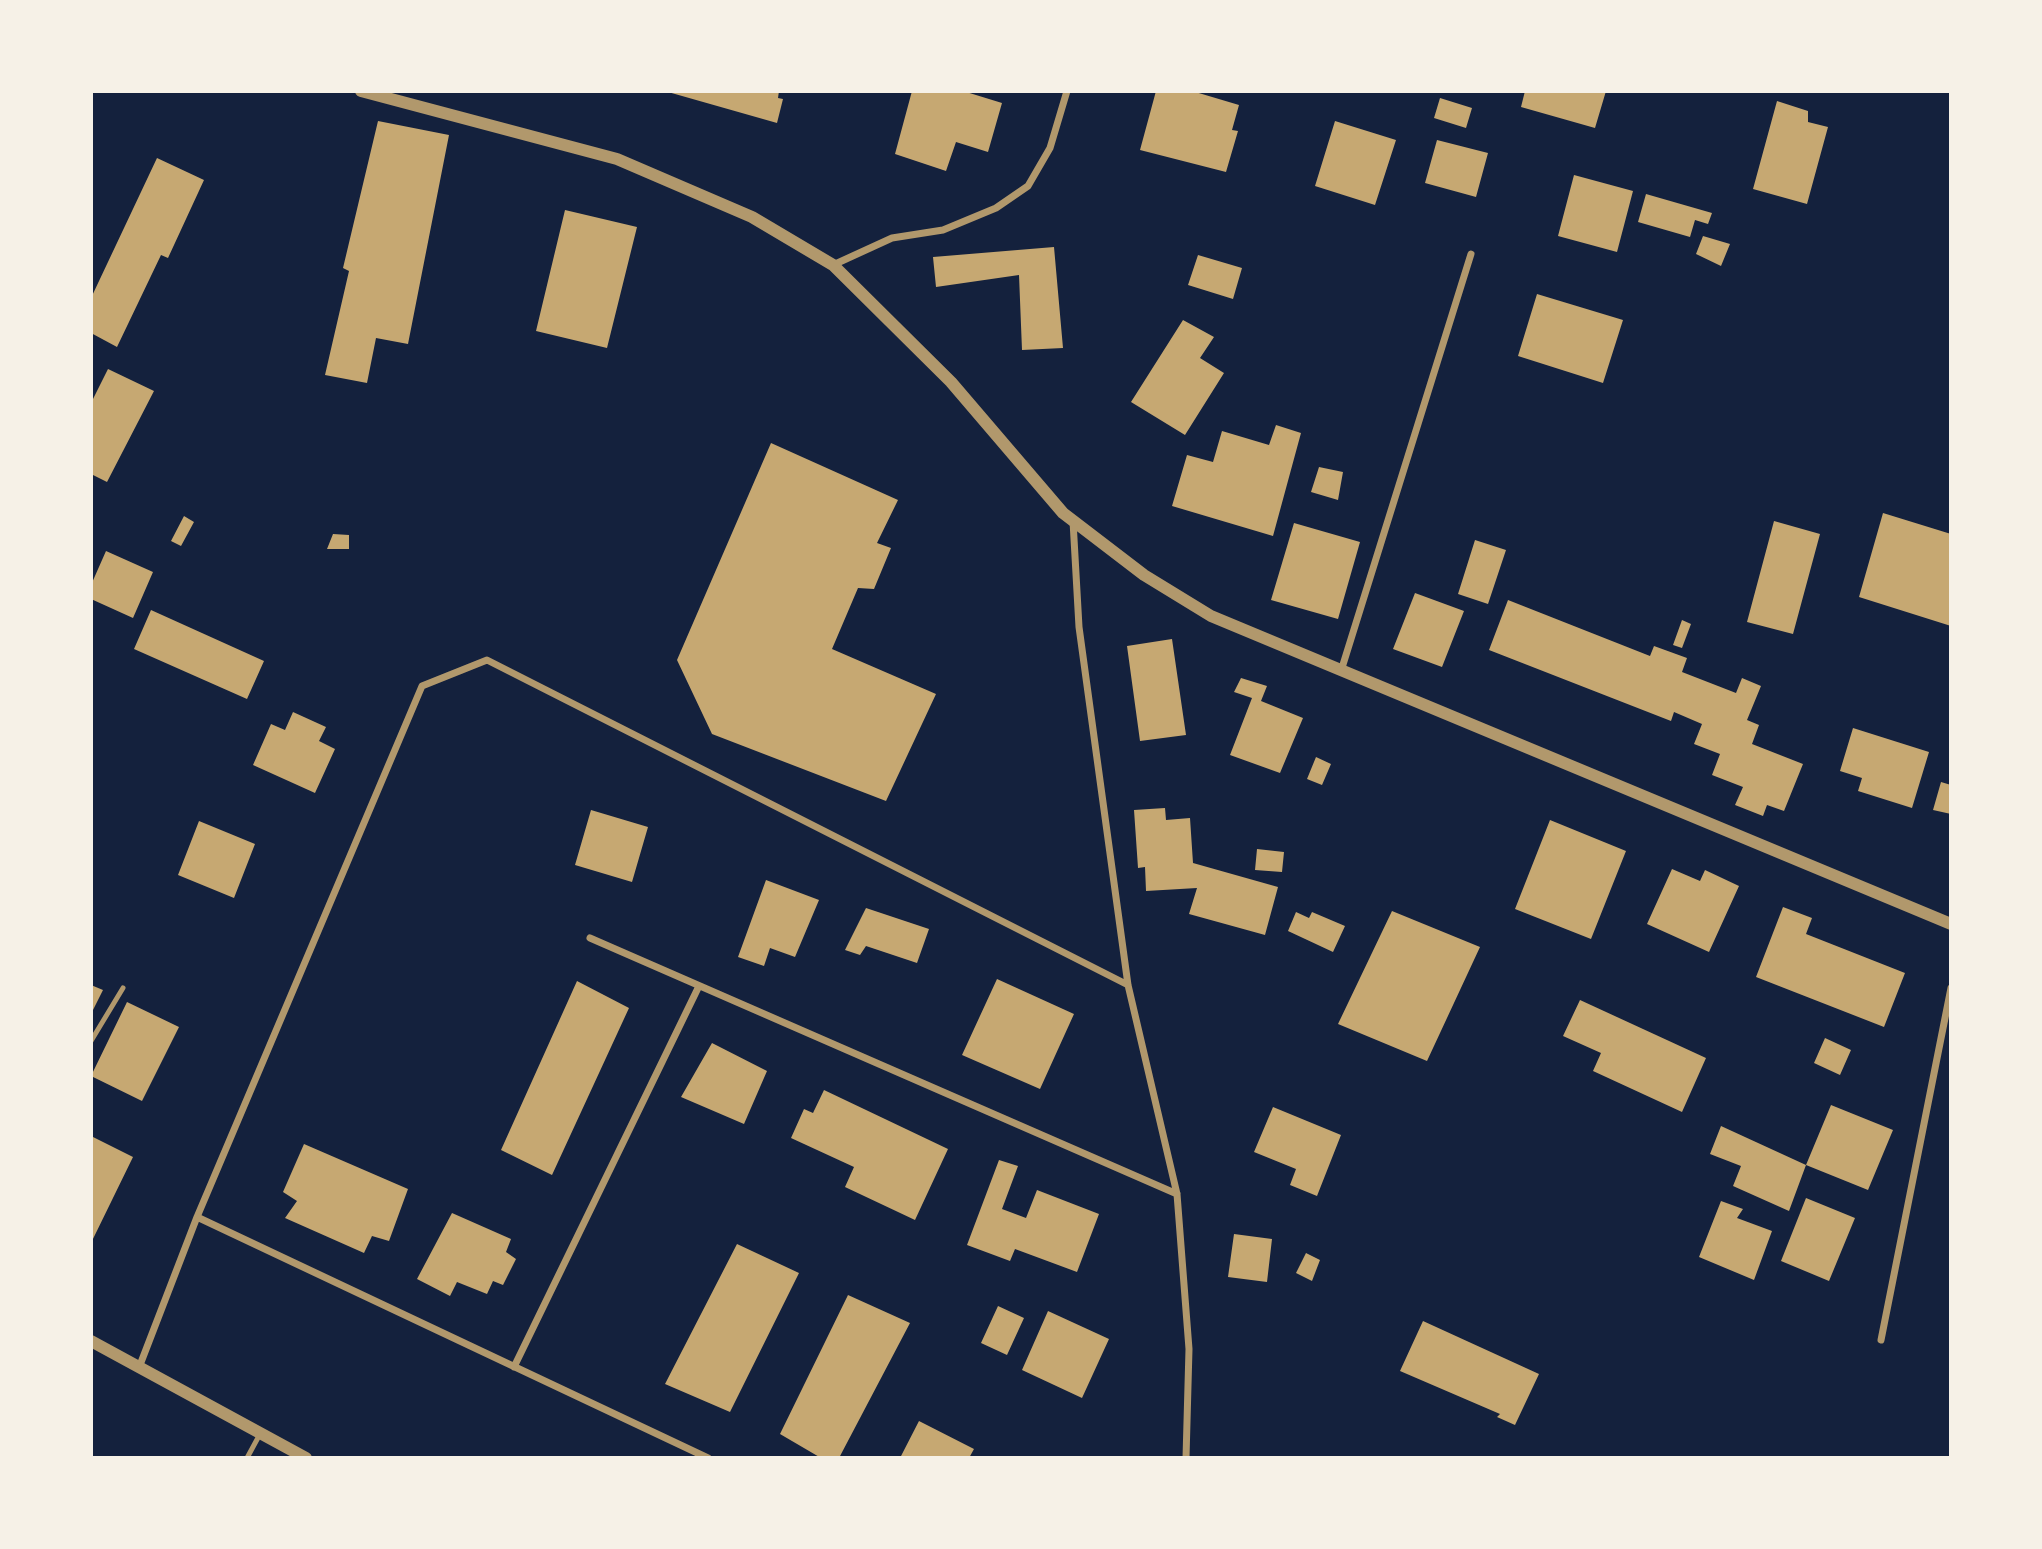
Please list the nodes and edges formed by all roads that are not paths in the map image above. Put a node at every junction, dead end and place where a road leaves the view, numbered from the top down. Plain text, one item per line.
1 (361, 91) edge
2 (1068, 91) edge
3 (1471, 254) dead end
4 (833, 265) junction
5 (1073, 520) junction
6 (1341, 671) junction
7 (1951, 925) edge
8 (590, 938) dead end
9 (1128, 985) junction
10 (699, 986) junction
11 (123, 988) dead end
12 (1951, 988) edge
13 (91, 1041) edge
14 (1177, 1194) junction
15 (197, 1217) junction
16 (1881, 1339) dead end
17 (91, 1341) edge
18 (140, 1365) junction
19 (514, 1367) junction
20 (260, 1434) junction
21 (247, 1458) edge
22 (306, 1458) edge
23 (708, 1458) edge
24 (1186, 1458) edge

1 - 4 street
2 - 4 street
3 - 6 street
4 - 5 street
5 - 6 street
5 - 9 street
6 - 7 street
8 - 10 street
9 - 14 street
9 - 15 street
10 - 14 street
10 - 19 street
11 - 13 lane
12 - 16 street
14 - 24 street
15 - 18 street
15 - 19 street
17 - 18 street
18 - 20 street
19 - 23 street
20 - 21 lane
20 - 22 street

